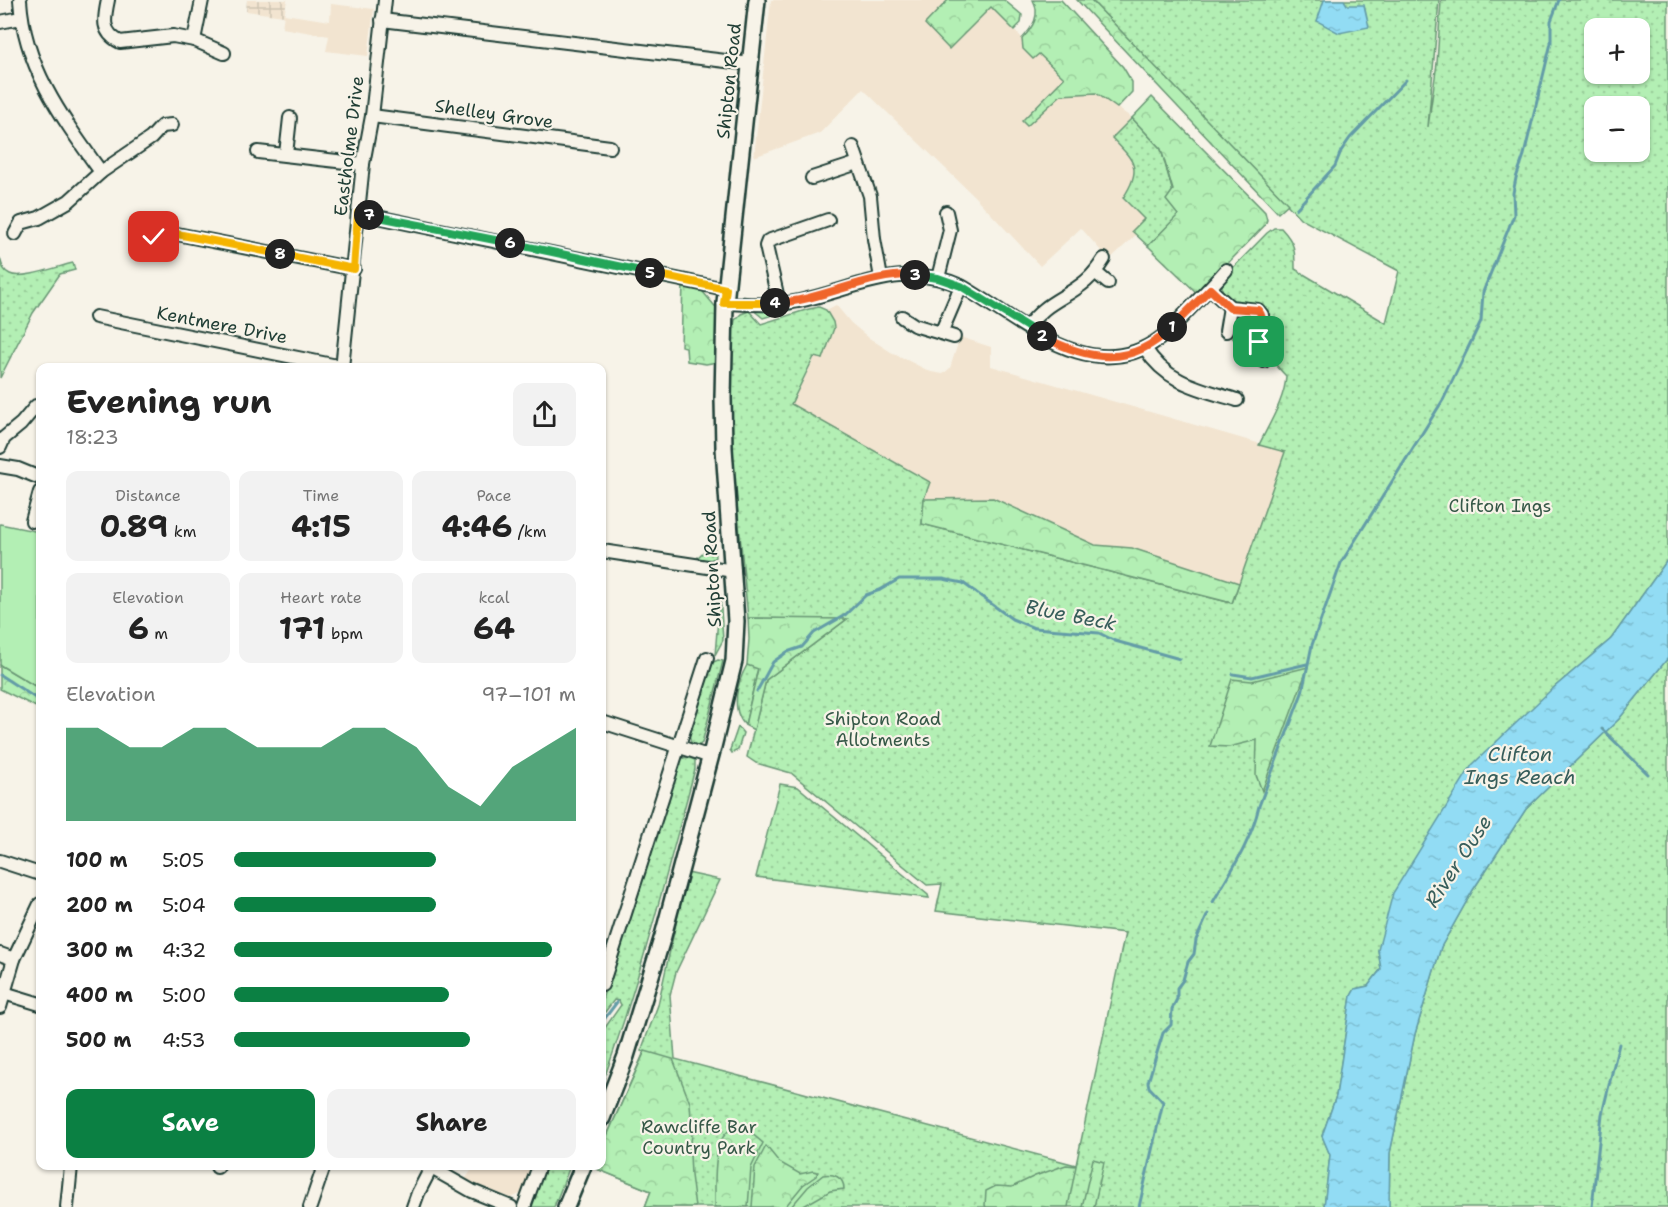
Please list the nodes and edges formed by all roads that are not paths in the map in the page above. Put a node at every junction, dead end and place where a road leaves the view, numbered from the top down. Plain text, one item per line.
1 (20, 0) edge
2 (108, 0) edge
3 (202, 0) edge
4 (385, 0) edge
5 (758, 0) edge
6 (21, 18) junction
7 (382, 20) junction
8 (0, 22) edge
9 (194, 40) junction
10 (225, 53) dead end
11 (751, 64) junction
12 (372, 116) junction
13 (290, 118) dead end
14 (172, 125) dead end
15 (610, 147) dead end
16 (853, 147) dead end
17 (258, 152) dead end
18 (286, 154) junction
19 (858, 163) junction
20 (363, 164) junction
21 (101, 172) junction
22 (812, 178) dead end
23 (946, 212) dead end
24 (358, 213) junction
25 (828, 220) dead end
26 (15, 234) dead end
27 (154, 237) dead end
28 (1104, 259) dead end
29 (354, 269) junction
30 (1226, 270) dead end
31 (1095, 272) junction
32 (881, 278) junction
33 (938, 278) junction
34 (1108, 283) dead end
35 (961, 286) junction
36 (1210, 289) junction
37 (725, 296) junction
38 (779, 303) junction
39 (1227, 305) junction
40 (96, 317) dead end
41 (902, 317) dead end
42 (1027, 327) junction
43 (1226, 332) dead end
44 (941, 333) junction
45 (954, 337) dead end
46 (1145, 348) junction
47 (1264, 361) dead end
48 (322, 363) edge
49 (342, 363) edge
50 (1237, 400) dead end
51 (36, 405) edge
52 (0, 447) edge
53 (0, 466) edge
54 (36, 476) edge
55 (36, 506) edge
56 (32, 521) dead end
57 (606, 552) edge
58 (734, 571) junction
59 (707, 658) dead end
60 (606, 723) edge
61 (677, 747) junction
62 (711, 757) junction
63 (0, 861) edge
64 (36, 873) edge
65 (36, 912) edge
66 (0, 954) edge
67 (14, 959) junction
68 (606, 972) edge
69 (4, 993) junction
70 (36, 1003) edge
71 (0, 1007) edge
72 (606, 1108) edge
73 (71, 1170) edge
74 (323, 1170) edge
75 (429, 1170) edge
76 (435, 1170) edge
77 (538, 1170) edge
78 (581, 1170) edge
79 (67, 1207) edge
80 (310, 1207) edge
81 (413, 1207) edge
82 (511, 1207) edge
83 (525, 1207) edge
84 (566, 1207) edge

1 - 6 street
2 - 9 street
3 - 9 street
4 - 7 street, Eastholme Drive
5 - 11 main road, Shipton Road
6 - 8 street
6 - 21 street
7 - 11 street
7 - 12 street, Eastholme Drive
9 - 10 street
11 - 37 main road, Shipton Road
12 - 15 street, Shelley Grove
12 - 20 street, Eastholme Drive
13 - 18 street
14 - 21 street
16 - 19 street
17 - 18 street
18 - 20 street
19 - 22 street
19 - 32 street
20 - 24 street, Eastholme Drive
21 - 26 street
23 - 33 street
24 - 29 street, Eastholme Drive
24 - 37 street
25 - 38 street
27 - 29 street
28 - 31 street
29 - 49 street, Eastholme Drive
30 - 36 street
31 - 34 street
31 - 42 street
32 - 33 street
32 - 38 street
33 - 35 street
35 - 42 street
35 - 44 street
36 - 39 street
36 - 46 street
37 - 38 street
37 - 58 main road, Shipton Road
39 - 43 street
39 - 47 street
40 - 48 street, Kentmere Drive
41 - 44 street
42 - 46 street
44 - 45 street
46 - 50 street
51 - 52 street
53 - 54 street
55 - 56 street
57 - 58 street
58 - 62 main road, Shipton Road
59 - 61 street
60 - 61 street
61 - 62 street
61 - 68 street
62 - 72 main road, Shipton Road
63 - 64 street
65 - 67 street
66 - 67 street
67 - 69 street
69 - 70 street
69 - 71 street
73 - 79 street
74 - 80 street
75 - 81 street
76 - 82 street
77 - 83 street
78 - 84 main road

